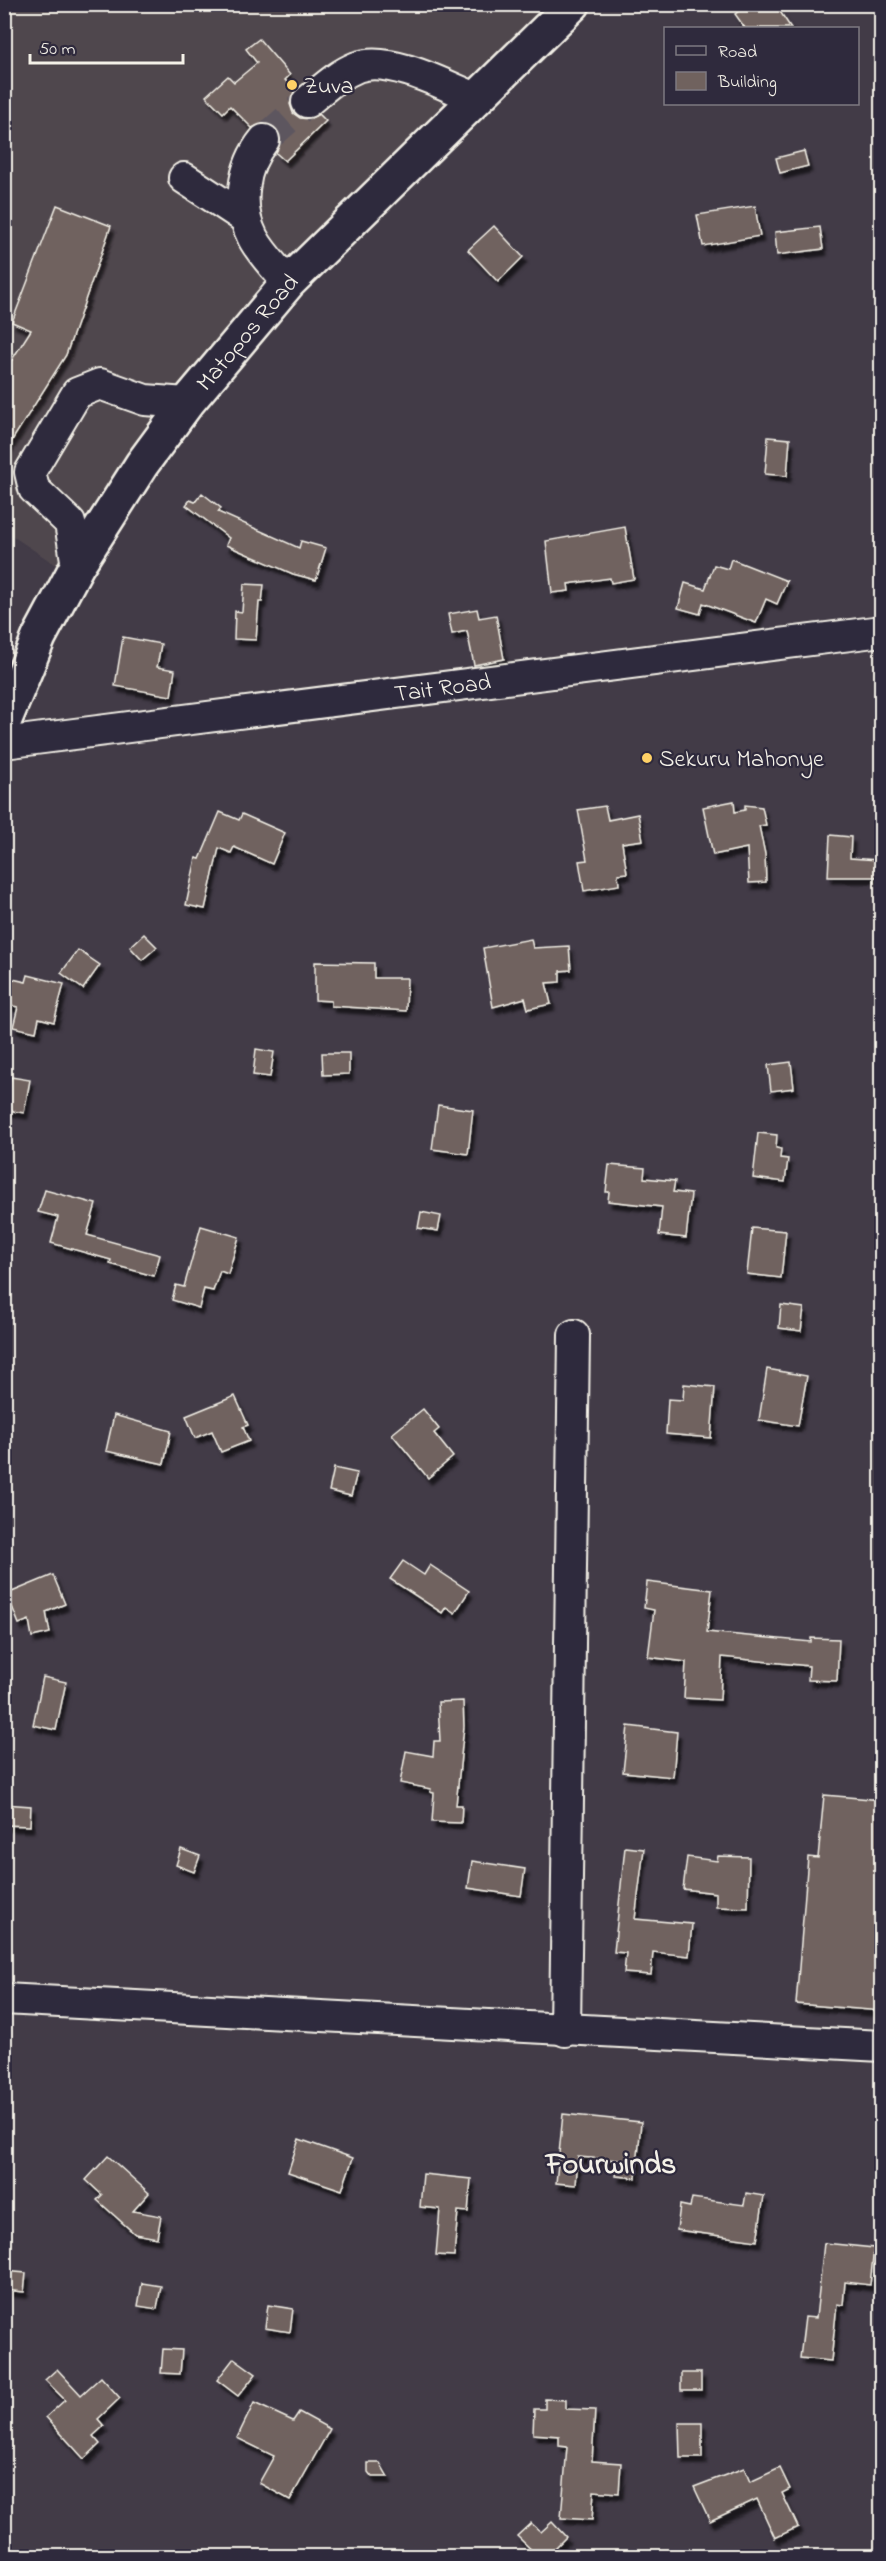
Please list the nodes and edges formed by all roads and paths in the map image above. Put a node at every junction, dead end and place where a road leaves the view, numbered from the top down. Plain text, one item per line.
1 (568, 6) edge
2 (477, 99) junction
3 (307, 102) tunnel mouth
4 (264, 140) tunnel mouth
5 (184, 178) dead end
6 (245, 218) junction
7 (288, 283) junction
8 (187, 403) junction
9 (77, 566) junction
10 (882, 631) edge
11 (4, 722) edge
12 (4, 743) edge
13 (574, 1335) dead end
14 (4, 1999) edge
15 (565, 2031) junction
16 (882, 2046) edge

1 - 2 main road, Matopos Road
2 - 3 street
2 - 7 main road, Matopos Road
4 - 6 street
5 - 6 street
6 - 7 street
7 - 8 main road, Matopos Road
8 - 9 main road, Matopos Road
8 - 9 street
9 - 11 main road, Matopos Road
10 - 12 street, Tait Road
13 - 15 street
14 - 15 street
15 - 16 street

